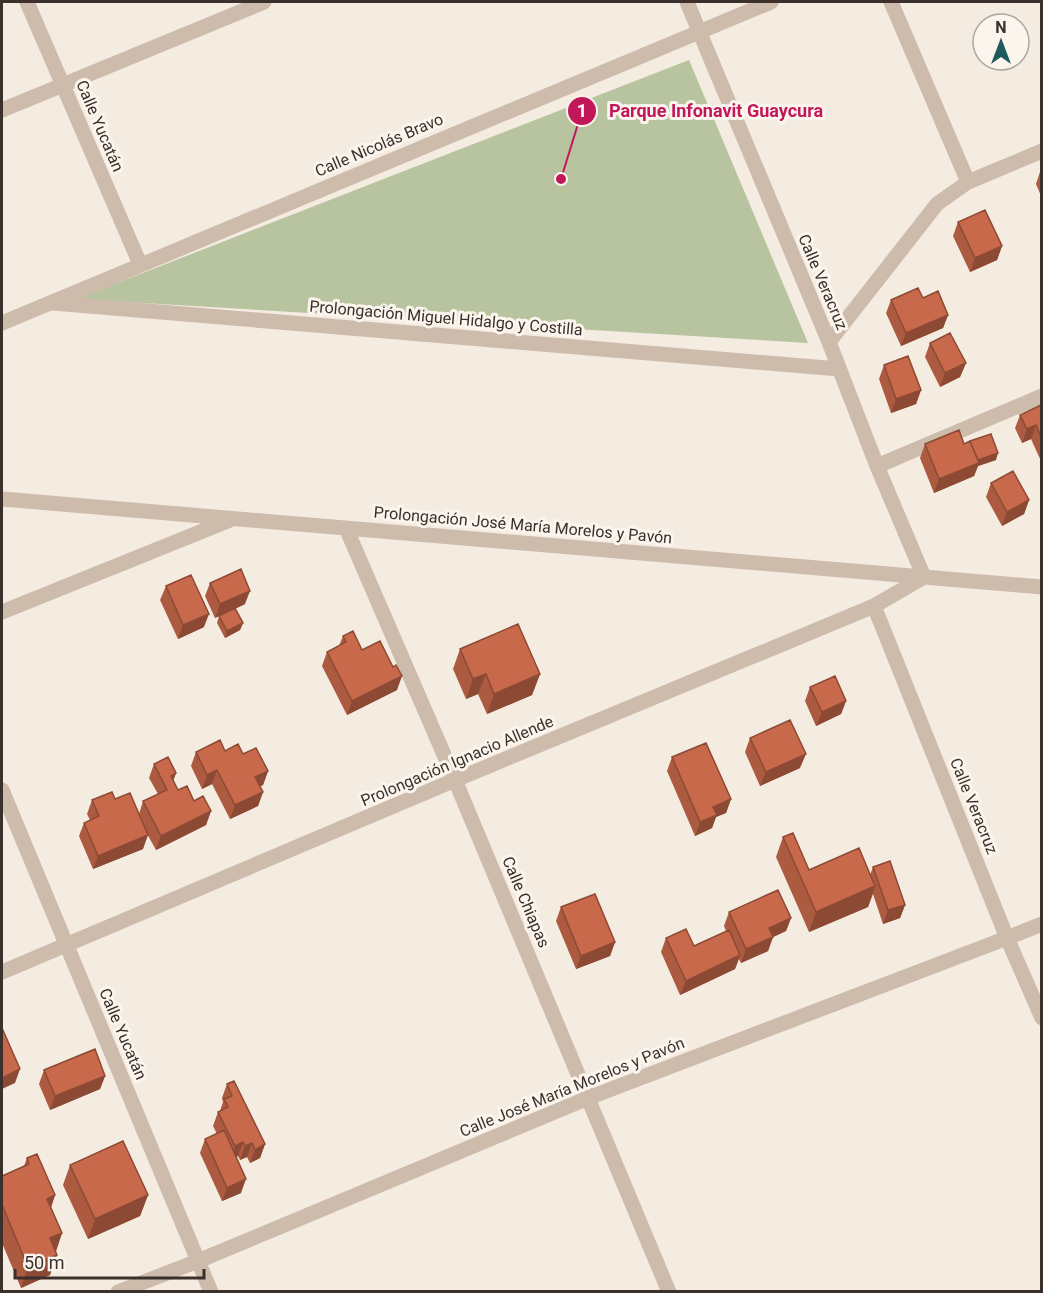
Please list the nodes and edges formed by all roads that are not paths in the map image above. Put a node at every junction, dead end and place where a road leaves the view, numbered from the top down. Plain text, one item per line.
1 (27, 2) edge
2 (264, 2) edge
3 (687, 2) edge
4 (771, 2) edge
5 (891, 2) edge
6 (699, 31) junction
7 (63, 85) junction
8 (2, 110) edge
9 (1041, 151) edge
10 (968, 182) junction
11 (140, 264) junction
12 (50, 303) junction
13 (2, 322) edge
14 (829, 342) junction
15 (839, 369) junction
16 (1041, 396) edge
17 (877, 466) junction
18 (2, 499) edge
19 (233, 519) junction
20 (346, 528) junction
21 (924, 577) junction
22 (1041, 587) edge
23 (874, 606) junction
24 (2, 612) edge
25 (455, 780) junction
26 (2, 790) edge
27 (1041, 924) edge
28 (1007, 938) junction
29 (66, 946) junction
30 (2, 972) edge
31 (1041, 1018) edge
32 (588, 1098) junction
33 (198, 1261) junction
34 (118, 1292) edge
35 (211, 1292) edge
36 (669, 1292) edge

1 - 7 street, Calle Yucatán
2 - 7 street
3 - 6 street, Calle Veracruz
4 - 6 street, Calle Nicolás Bravo
5 - 10 street
6 - 11 street, Calle Nicolás Bravo
6 - 14 street, Calle Veracruz
7 - 8 street
7 - 11 street, Calle Yucatán
9 - 10 street
10 - 14 street
11 - 12 street, Calle Nicolás Bravo
12 - 13 street, Calle Nicolás Bravo
12 - 15 street, Prolongación Miguel Hidalgo y Costilla
14 - 15 street, Calle Veracruz
15 - 17 street, Calle Veracruz
16 - 17 street
17 - 21 street, Calle Veracruz
18 - 19 street, Prolongación José María Morelos y Pavón
19 - 20 street, Prolongación José María Morelos y Pavón
19 - 24 street
20 - 21 street, Prolongación José María Morelos y Pavón
20 - 25 street, Calle Chiapas
21 - 22 street, Prolongación José María Morelos y Pavón
21 - 23 street, Prolongación Ignacio Allende
23 - 25 street, Prolongación Ignacio Allende
23 - 28 street, Calle Veracruz
25 - 29 street, Prolongación Ignacio Allende
25 - 32 street, Calle Chiapas
26 - 29 street, Calle Yucatán
27 - 28 street, Calle José María Morelos y Pavón
28 - 31 street, Calle Veracruz
28 - 32 street, Calle José María Morelos y Pavón
29 - 30 street, Prolongación Ignacio Allende
29 - 33 street, Calle Yucatán
32 - 33 street, Calle José María Morelos y Pavón
32 - 36 street, Calle Chiapas
33 - 34 street, Calle José María Morelos y Pavón
33 - 35 street, Calle Yucatán

